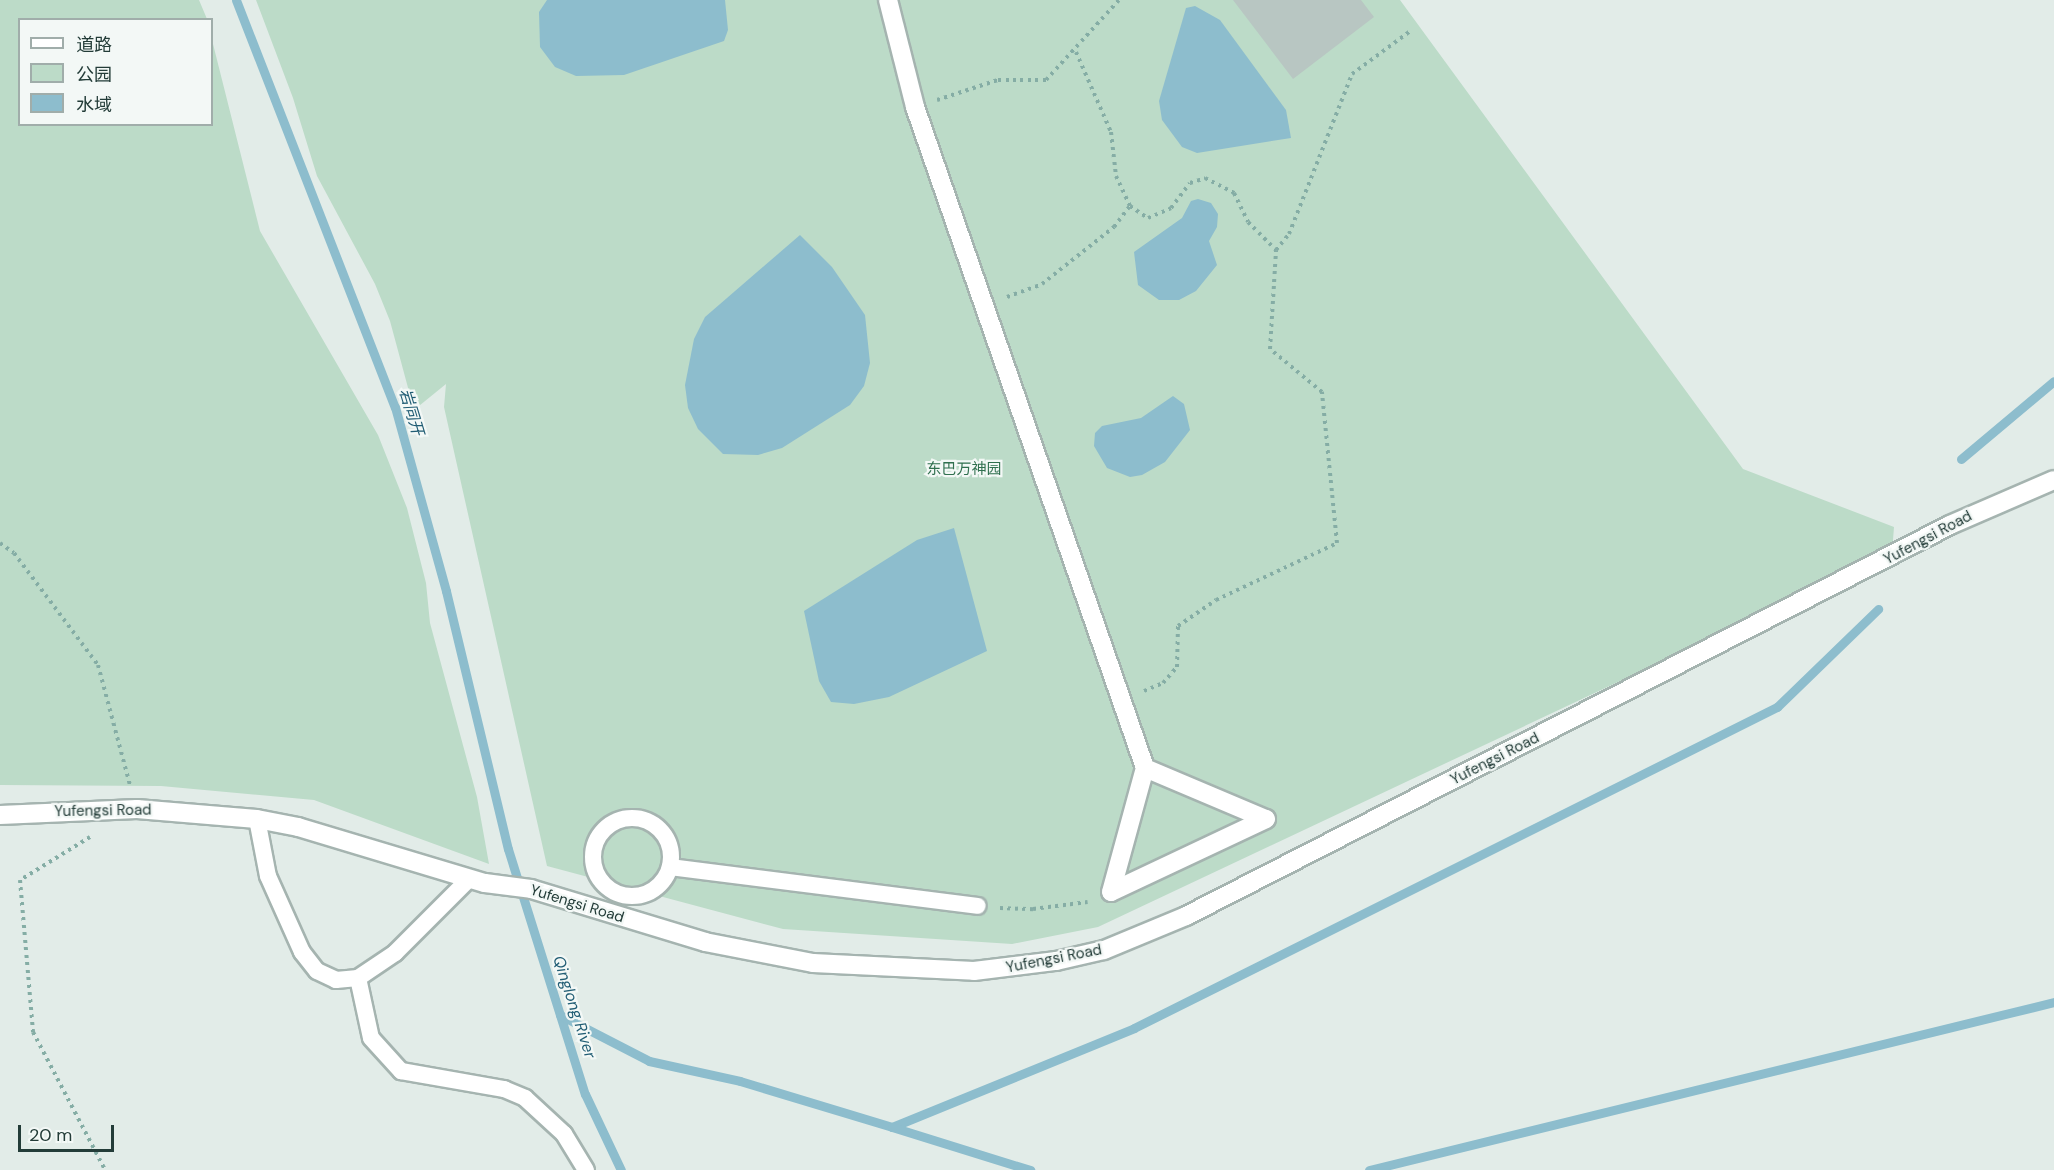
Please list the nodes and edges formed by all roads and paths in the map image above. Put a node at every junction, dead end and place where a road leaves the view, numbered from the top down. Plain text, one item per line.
1 (888, 0) edge
2 (1119, 0) edge
3 (1409, 32) dead end
4 (1076, 52) junction
5 (915, 107) junction
6 (1130, 206) junction
7 (1276, 250) junction
8 (984, 306) junction
9 (2054, 480) edge
10 (0, 543) edge
11 (1121, 699) junction
12 (1145, 768) junction
13 (137, 809) junction
14 (0, 815) edge
15 (257, 819) junction
16 (98, 832) dead end
17 (670, 867) junction
18 (477, 881) junction
19 (1111, 892) junction
20 (621, 894) junction
21 (978, 906) joint
22 (611, 913) junction
23 (358, 978) junction
24 (105, 1170) edge
25 (586, 1170) edge

1 - 5 main road
2 - 4 path
3 - 7 path
4 - 5 path
4 - 6 path
5 - 8 main road
6 - 7 path
6 - 8 path
7 - 11 path
8 - 11 main road
9 - 22 main road, Yufengsi Road
10 - 13 path
11 - 12 main road
12 - 19 main road
12 - 19 main road
13 - 14 main road, Yufengsi Road
13 - 15 main road, Yufengsi Road
15 - 18 main road, Yufengsi Road
15 - 23 lane
16 - 24 path
17 - 20 lane
17 - 20 lane
17 - 21 lane
18 - 22 main road, Yufengsi Road
18 - 23 lane
19 - 21 path
20 - 22 lane
23 - 25 lane

